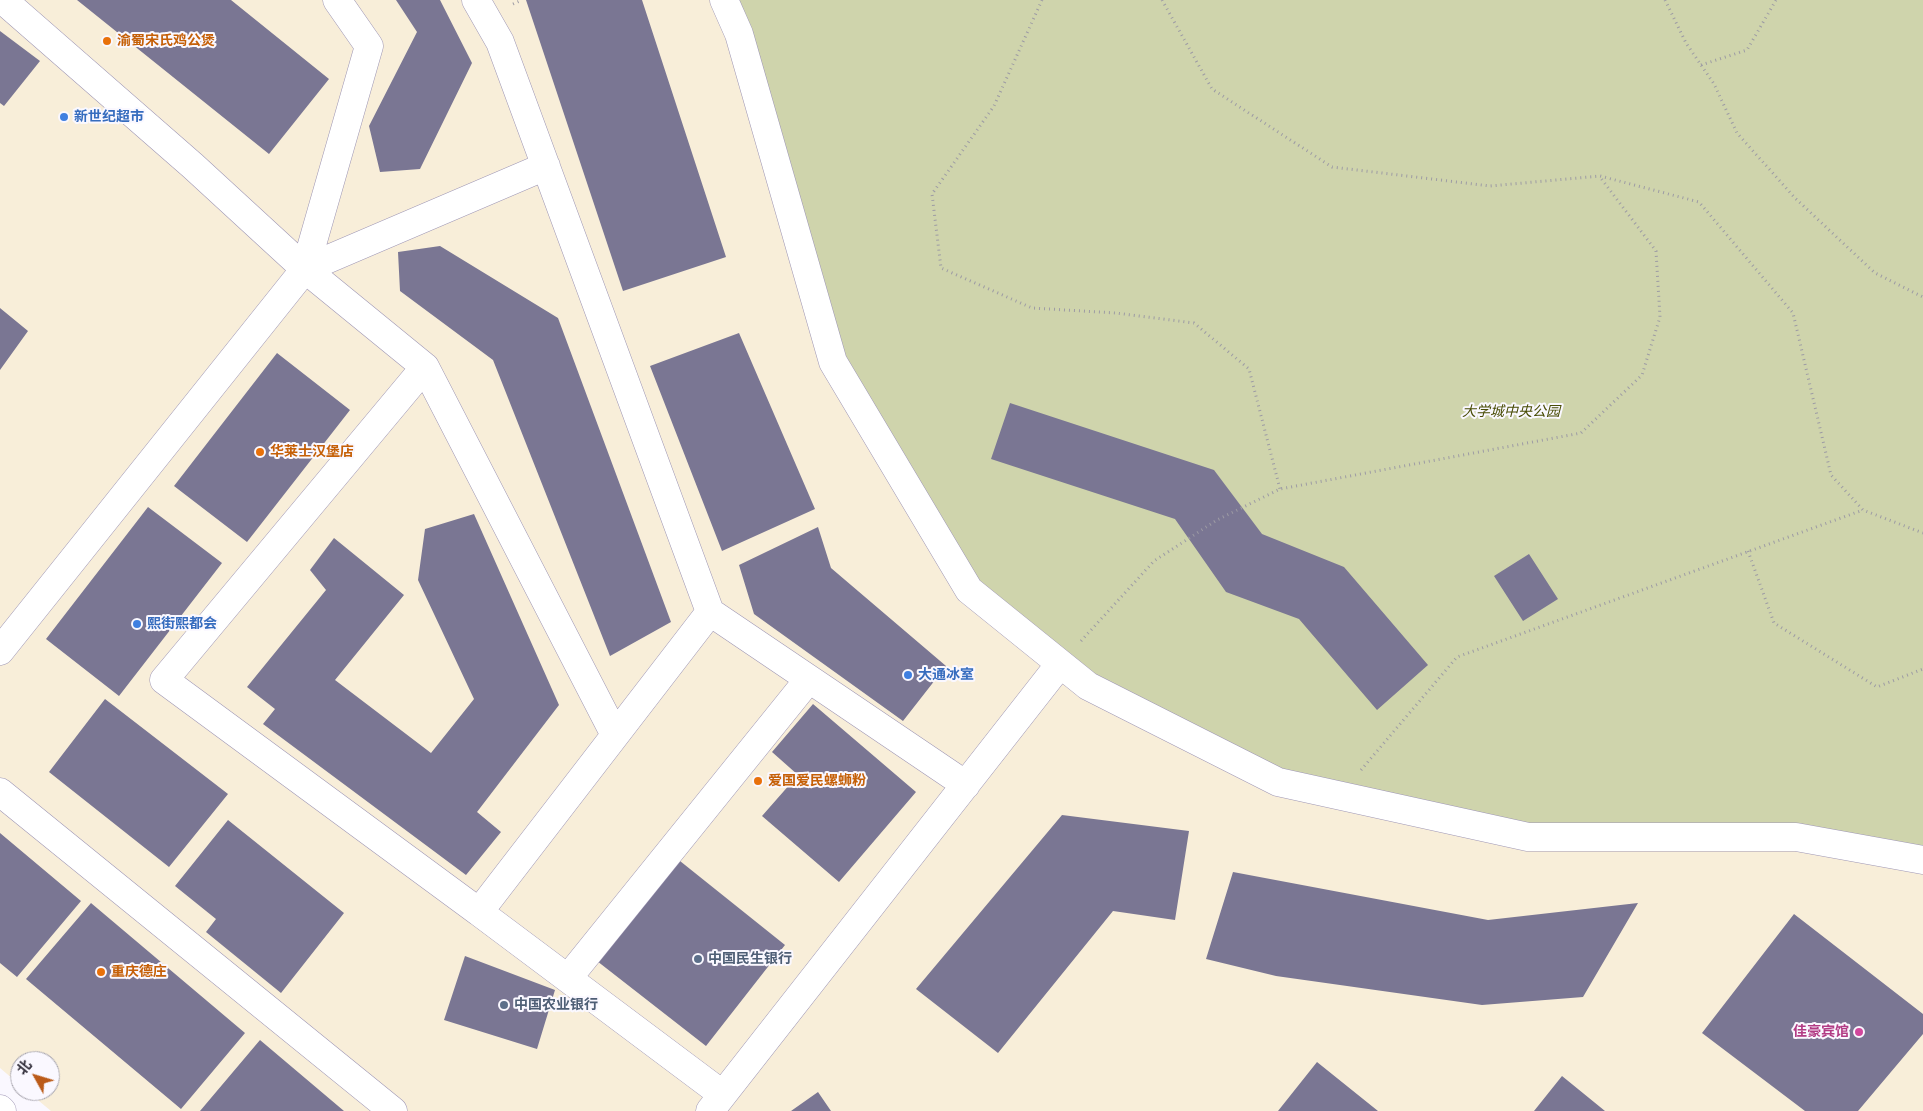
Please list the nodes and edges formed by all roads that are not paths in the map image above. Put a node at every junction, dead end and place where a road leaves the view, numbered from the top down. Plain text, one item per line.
1 (3, 0) edge
2 (337, 0) edge
3 (476, 0) edge
4 (724, 0) edge
5 (546, 166) junction
6 (305, 269) junction
7 (425, 366) junction
8 (710, 612) junction
9 (0, 650) edge
10 (1060, 664) junction
11 (809, 679) junction
12 (615, 735) junction
13 (966, 785) junction
14 (0, 792) edge
15 (1923, 860) edge
16 (479, 912) junction
17 (568, 978) junction
18 (716, 1103) edge
19 (393, 1111) edge

1 - 6 street
2 - 6 street
3 - 5 street
4 - 10 street
5 - 6 street
5 - 8 street
6 - 7 street
6 - 9 street
7 - 12 street
7 - 16 street
8 - 11 street
8 - 12 street
10 - 13 street
10 - 15 street
11 - 13 street
11 - 17 street
12 - 16 street
13 - 18 street
14 - 19 street
16 - 17 street
17 - 18 street

